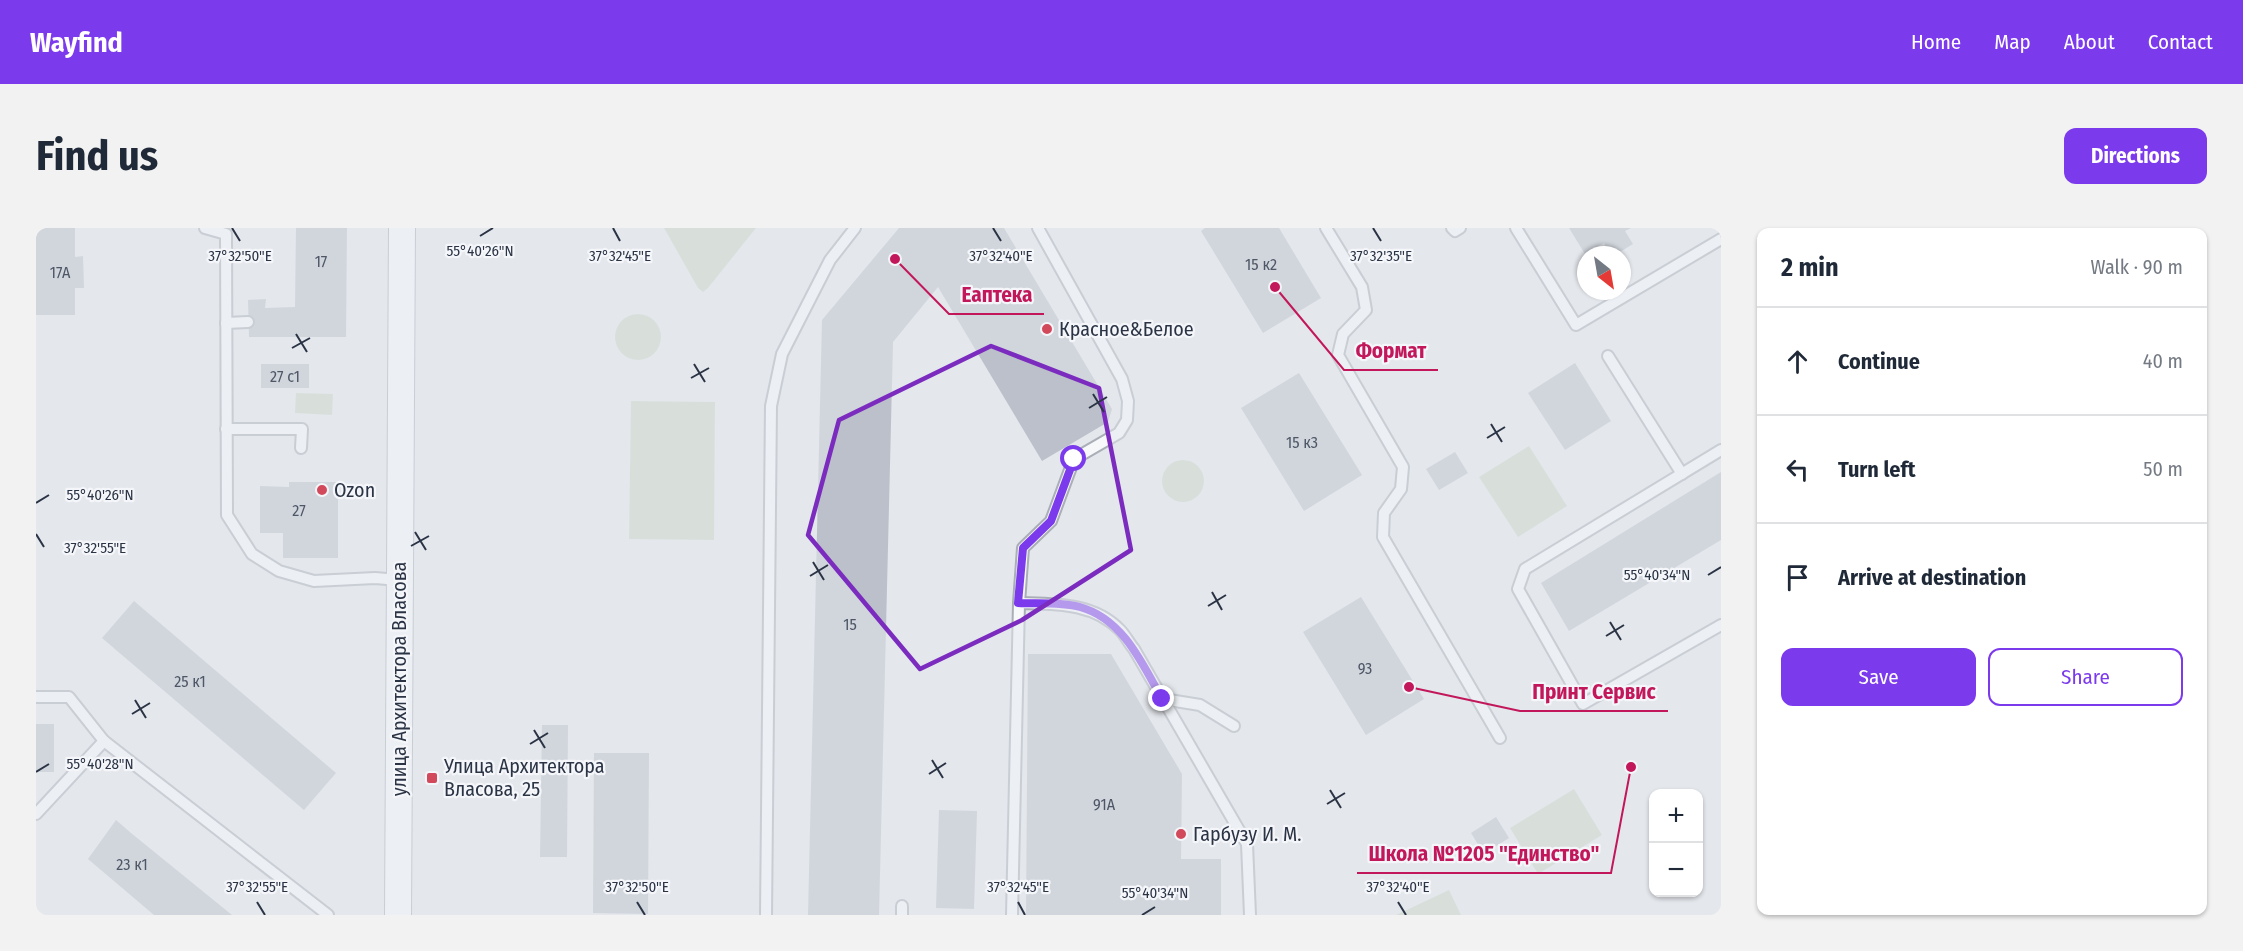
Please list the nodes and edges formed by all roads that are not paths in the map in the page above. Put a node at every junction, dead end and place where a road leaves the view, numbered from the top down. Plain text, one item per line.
1 (205, 228) edge
2 (402, 228) edge
3 (855, 228) edge
4 (1038, 228) edge
5 (1326, 228) edge
6 (1452, 228) edge
7 (1460, 228) edge
8 (1516, 228) edge
9 (1721, 239) edge
10 (248, 322) dead end
11 (226, 323) junction
12 (1608, 356) dead end
13 (226, 429) junction
14 (301, 448) dead end
15 (1721, 450) edge
16 (1682, 474) junction
17 (400, 580) junction
18 (1018, 603) junction
19 (1721, 625) edge
20 (36, 697) edge
21 (1162, 699) junction
22 (1234, 726) dead end
23 (1500, 738) dead end
24 (104, 741) junction
25 (36, 814) edge
26 (328, 915) edge
27 (398, 915) edge
28 (766, 915) edge
29 (1012, 915) edge
30 (1250, 915) edge

1 - 11 lane
2 - 17 street, улица Архитектора Власова
3 - 28 lane
4 - 18 lane
5 - 23 lane
6 - 7 lane
8 - 9 lane
10 - 11 lane
11 - 13 lane
12 - 16 lane
13 - 14 lane
13 - 17 lane
15 - 16 lane
16 - 19 lane
17 - 27 street, улица Архитектора Власова
18 - 21 lane
18 - 29 lane
20 - 24 lane
21 - 22 lane
21 - 30 lane
24 - 25 lane
24 - 26 lane

